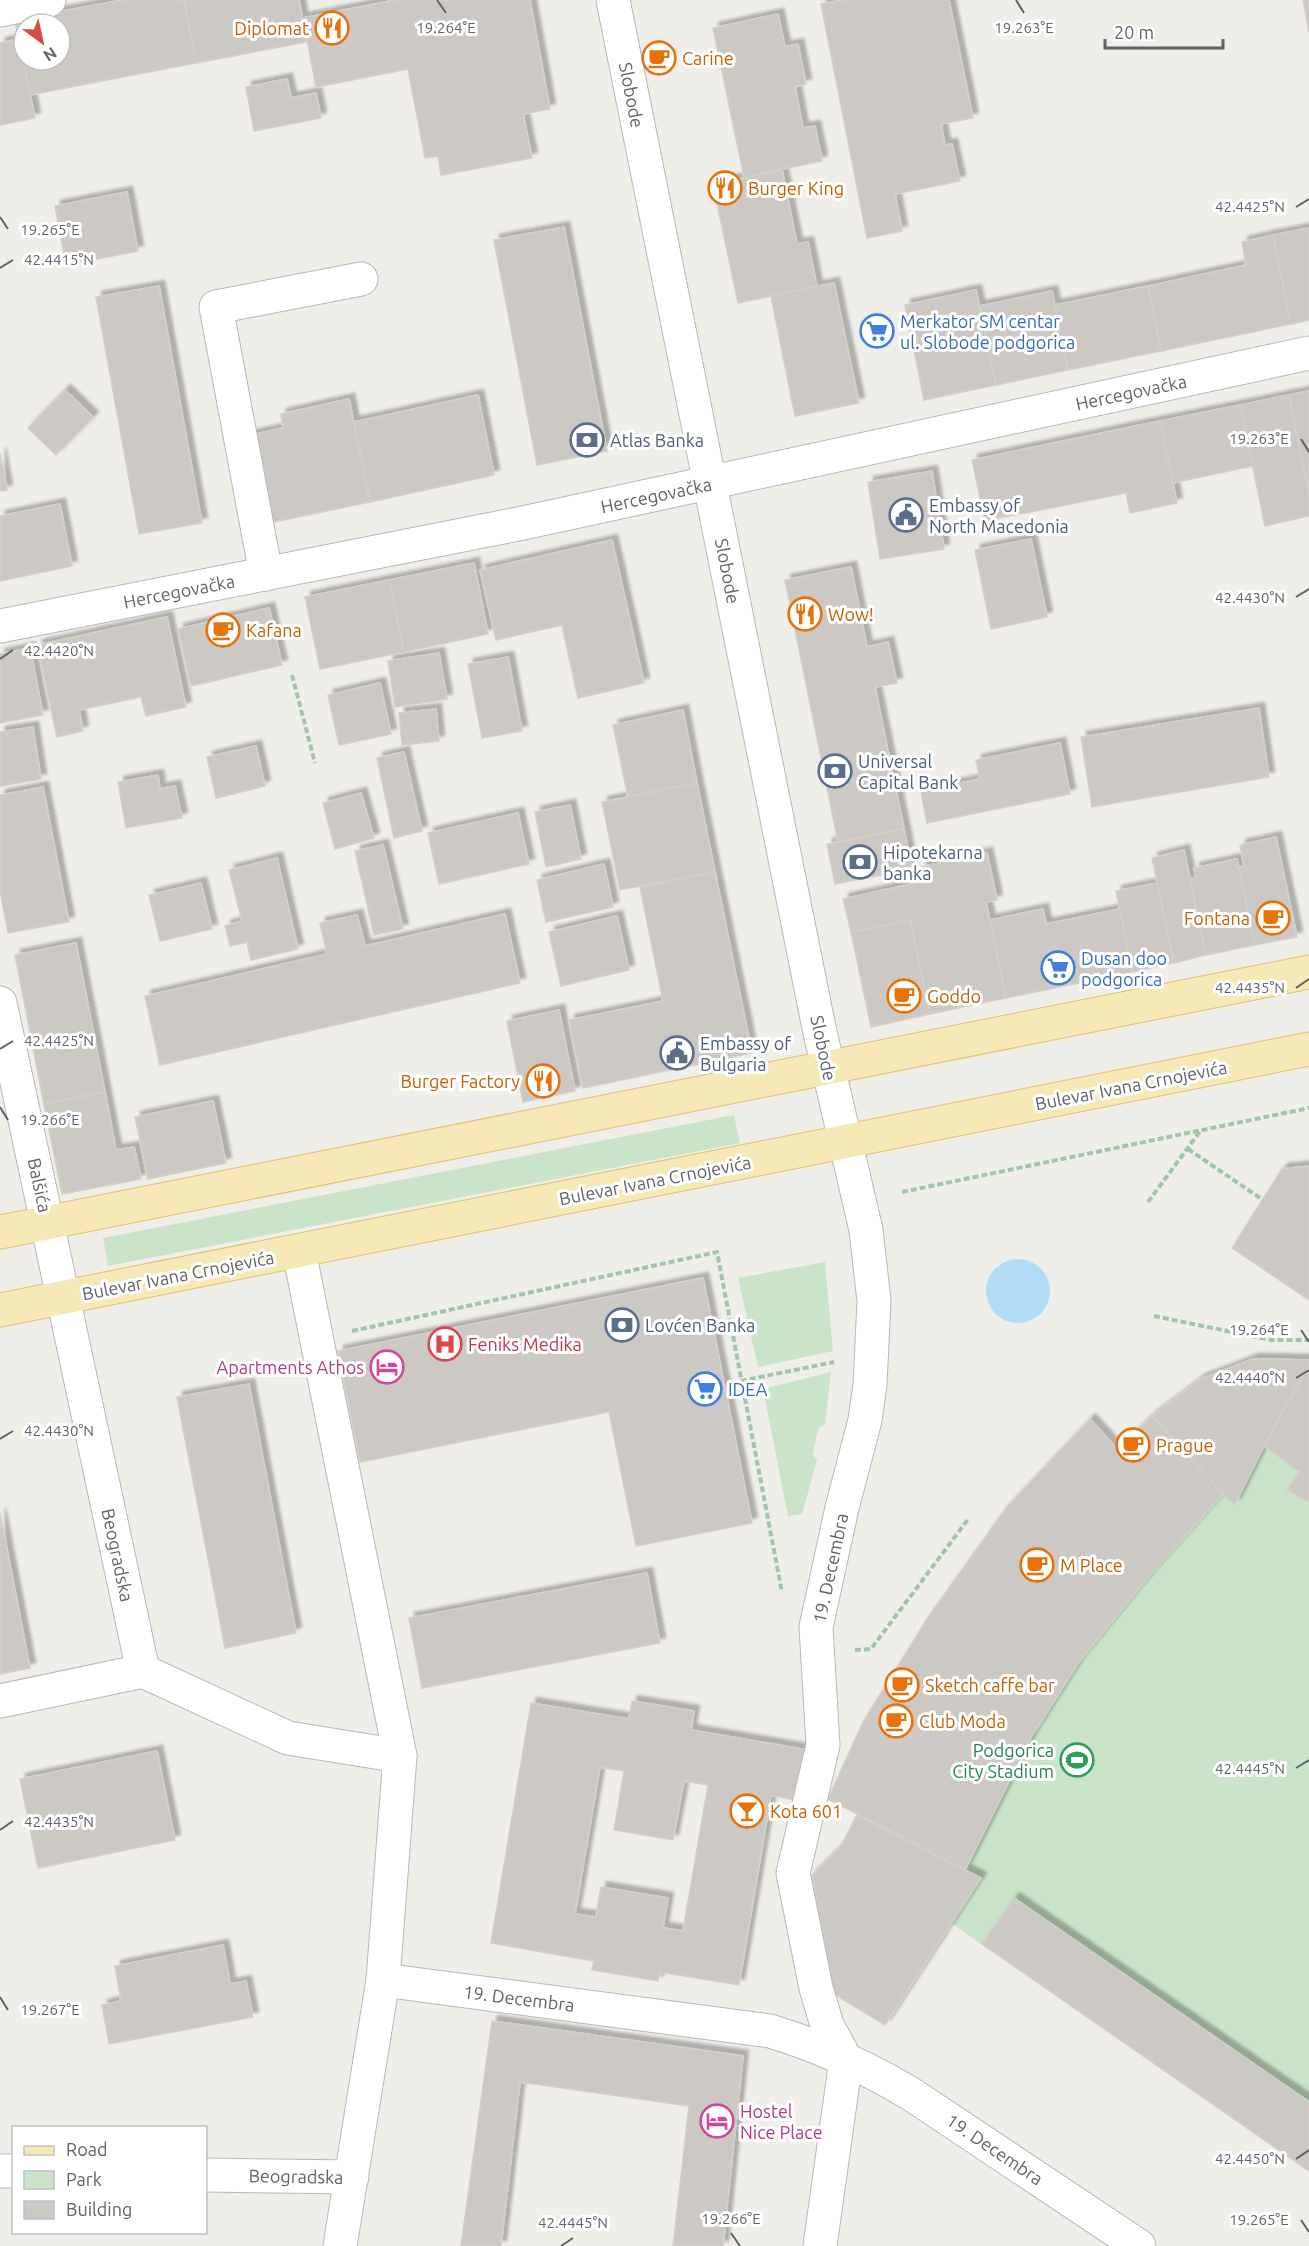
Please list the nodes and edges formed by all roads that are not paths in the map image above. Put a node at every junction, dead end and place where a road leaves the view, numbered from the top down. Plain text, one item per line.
1 (49, 0) edge
2 (613, 0) edge
3 (0, 10) edge
4 (361, 279) dead end
5 (1309, 353) edge
6 (709, 483) junction
7 (266, 574) junction
8 (0, 626) edge
9 (1309, 972) edge
10 (0, 1003) edge
11 (1309, 1049) edge
12 (828, 1068) junction
13 (845, 1142) junction
14 (48, 1222) junction
15 (0, 1232) edge
16 (299, 1251) junction
17 (63, 1298) junction
18 (0, 1310) edge
19 (143, 1671) junction
20 (0, 1701) edge
21 (400, 1756) junction
22 (383, 1980) junction
23 (846, 2060) junction
24 (207, 2175) edge
25 (352, 2177) junction
26 (339, 2246) edge
27 (820, 2246) edge
28 (1139, 2246) edge

1 - 3 street
2 - 6 street, Slobode
4 - 7 street
5 - 6 street, Hercegovačka
6 - 7 street, Hercegovačka
6 - 12 street, Slobode
7 - 8 street, Hercegovačka
9 - 12 main road
10 - 14 street, Balšića
11 - 13 main road, Bulevar Ivana Crnojevića
12 - 13 street, Slobode
12 - 14 main road
13 - 16 main road, Bulevar Ivana Crnojevića
13 - 23 street, 19. Decembra
14 - 15 main road
14 - 17 street, Balšića
16 - 17 main road, Bulevar Ivana Crnojevića
16 - 21 street
17 - 18 main road, Bulevar Ivana Crnojevića
17 - 19 street, Beogradska
19 - 20 street
19 - 21 street
21 - 22 street
22 - 23 street, 19. Decembra
22 - 25 street
23 - 27 street
23 - 28 street, 19. Decembra
24 - 25 street, Beogradska
25 - 26 street, Beogradska

